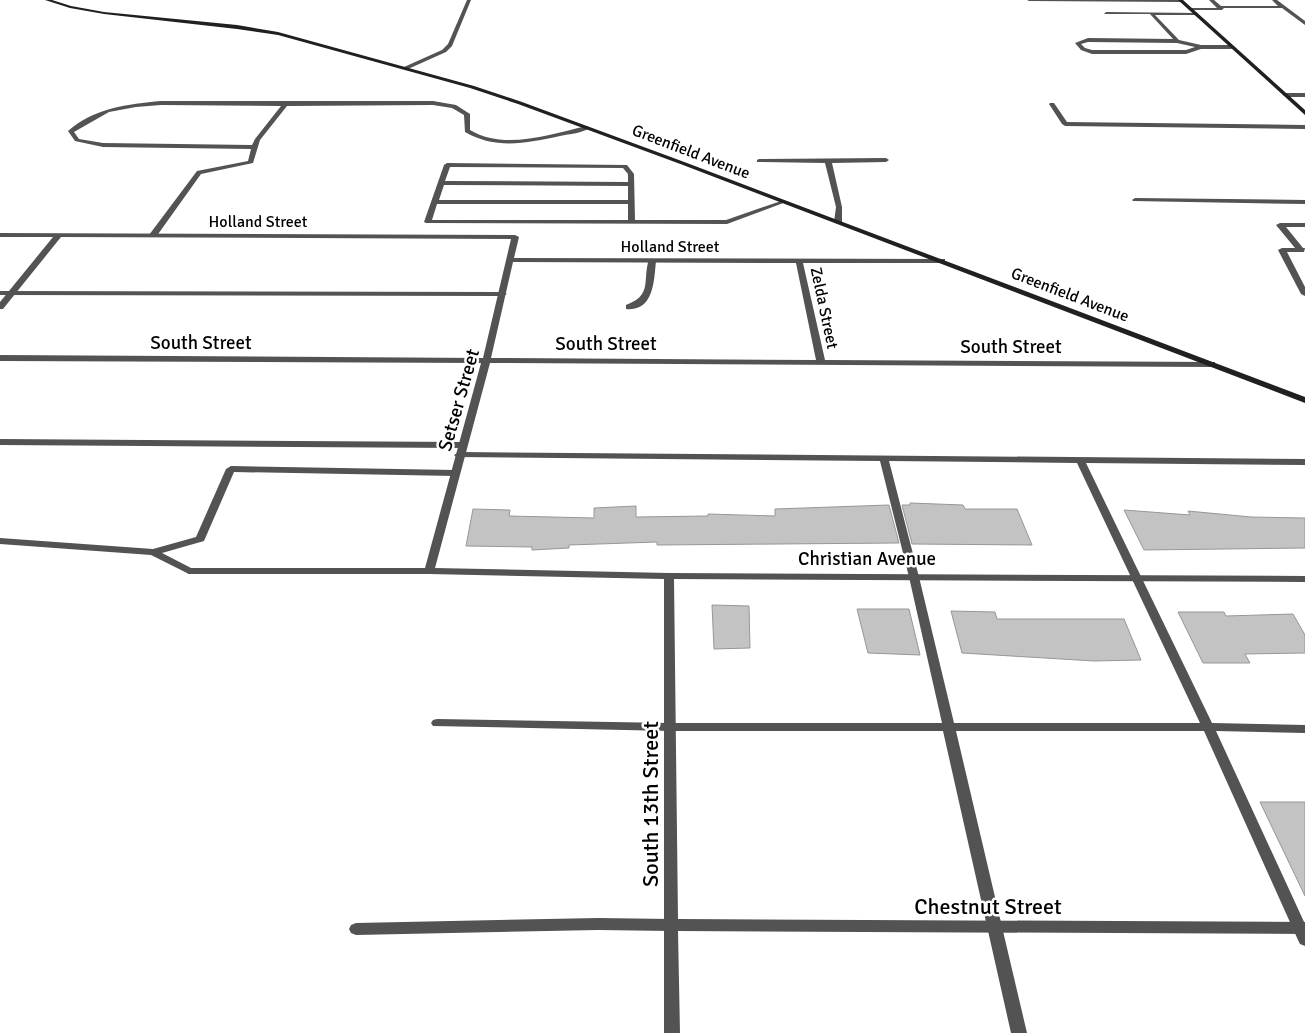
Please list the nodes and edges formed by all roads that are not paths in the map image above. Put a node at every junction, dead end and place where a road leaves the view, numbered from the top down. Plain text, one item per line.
1 (47, 0) edge
2 (469, 0) edge
3 (1029, 0) edge
4 (1040, 0) edge
5 (1144, 0) edge
6 (1181, 0) edge
7 (1211, 0) edge
8 (1274, 0) edge
9 (1220, 7) junction
10 (1284, 7) junction
11 (1190, 9) junction
12 (1106, 13) dead end
13 (1151, 13) junction
14 (1196, 14) junction
15 (1305, 23) edge
16 (1176, 41) junction
17 (1201, 47) junction
18 (1232, 47) junction
19 (406, 68) junction
20 (1286, 95) junction
21 (1305, 95) edge
22 (285, 104) junction
23 (1052, 104) dead end
24 (1305, 112) edge
25 (1305, 127) edge
26 (587, 128) junction
27 (255, 147) junction
28 (886, 160) dead end
29 (759, 161) dead end
30 (828, 161) junction
31 (441, 183) junction
32 (631, 184) junction
33 (1135, 200) dead end
34 (435, 202) junction
35 (631, 202) junction
36 (783, 202) junction
37 (1305, 202) edge
38 (838, 222) junction
39 (632, 223) junction
40 (1305, 225) edge
41 (0, 235) edge
42 (59, 235) junction
43 (153, 235) junction
44 (515, 237) joint
45 (1303, 250) edge
46 (510, 260) junction
47 (652, 261) junction
48 (799, 261) junction
49 (942, 261) junction
50 (0, 293) edge
51 (11, 293) junction
52 (503, 294) junction
53 (1305, 294) edge
54 (0, 307) edge
55 (629, 307) dead end
56 (0, 358) edge
57 (488, 360) junction
58 (821, 361) junction
59 (1212, 364) junction
60 (1305, 400) edge
61 (0, 442) edge
62 (463, 445) junction
63 (459, 455) junction
64 (884, 459) junction
65 (1080, 460) junction
66 (1305, 462) edge
67 (455, 473) junction
68 (0, 541) edge
69 (153, 552) junction
70 (429, 571) junction
71 (670, 576) junction
72 (914, 577) junction
73 (1137, 578) junction
74 (1305, 579) edge
75 (436, 723) dead end
76 (670, 727) junction
77 (1208, 727) junction
78 (948, 728) junction
79 (1305, 729) edge
80 (671, 925) junction
81 (994, 927) junction
82 (356, 929) dead end
83 (1303, 932) edge
84 (672, 1033) edge
85 (1020, 1033) edge

1 - 19 main road, Greenfield Avenue
2 - 19 street
3 - 4 street
4 - 5 street
5 - 6 street
6 - 11 main road
7 - 9 street
8 - 10 street
9 - 10 street
9 - 11 street
10 - 15 street
11 - 14 main road
12 - 13 street
13 - 14 street
13 - 16 street
14 - 18 main road
16 - 17 street
16 - 17 street
17 - 18 street
18 - 20 main road
19 - 26 main road, Greenfield Avenue
20 - 21 street
20 - 24 main road
22 - 26 street
22 - 27 street
22 - 27 street
23 - 25 street
26 - 36 main road, Greenfield Avenue
27 - 43 street
28 - 30 street
29 - 30 street
30 - 38 street
31 - 32 street
31 - 32 street
31 - 34 street
32 - 35 street
33 - 37 street
34 - 35 street
34 - 39 street
35 - 39 street
36 - 38 main road, Greenfield Avenue
36 - 39 street
38 - 49 main road, Greenfield Avenue
40 - 45 street
41 - 42 street, Holland Street
42 - 43 street, Holland Street
42 - 51 street
43 - 44 street, Holland Street
44 - 46 street, Setser Street
45 - 53 street
46 - 47 street, Holland Street
46 - 52 street, Setser Street
47 - 48 street, Holland Street
47 - 55 street
48 - 49 street, Holland Street
48 - 58 street, Zelda Street
49 - 59 main road, Greenfield Avenue
50 - 51 street
51 - 52 street
51 - 54 street
52 - 57 street, Setser Street
56 - 57 street, South Street
57 - 58 street, South Street
57 - 62 street, Setser Street
58 - 59 street, South Street
59 - 60 main road, Greenfield Avenue
61 - 62 street
62 - 63 street, Setser Street
63 - 64 street
63 - 67 street, Setser Street
64 - 65 street
64 - 72 street
65 - 66 street
65 - 73 street
67 - 69 street
67 - 70 street, Setser Street
68 - 69 street
69 - 70 street, Christian Avenue
70 - 71 street, Christian Avenue
71 - 72 street, Christian Avenue
71 - 76 street, South 13th Street
72 - 73 street, Christian Avenue
72 - 78 street
73 - 74 street, Christian Avenue
73 - 77 street
75 - 76 street
76 - 78 street
76 - 80 street, South 13th Street
77 - 78 street
77 - 79 street
77 - 83 street
78 - 81 street
80 - 81 street, Chestnut Street
80 - 82 street, Chestnut Street
80 - 84 street, South 13th Street
81 - 83 street, Chestnut Street
81 - 85 street

